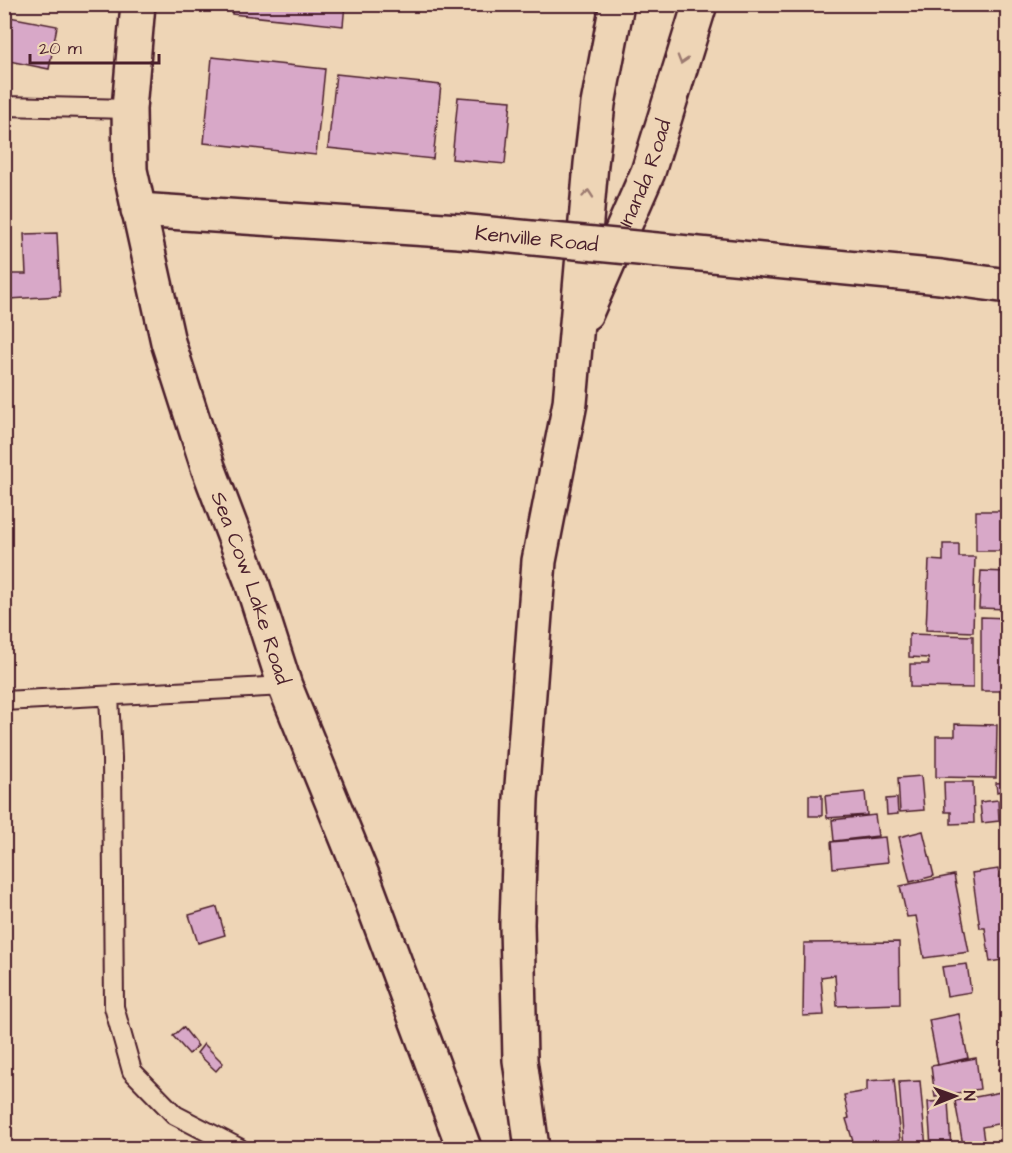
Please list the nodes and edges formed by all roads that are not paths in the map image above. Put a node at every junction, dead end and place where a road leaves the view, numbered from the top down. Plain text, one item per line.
1 (138, 4) edge
2 (617, 4) edge
3 (700, 4) edge
4 (4, 106) edge
5 (129, 109) junction
6 (138, 210) junction
7 (1008, 285) edge
8 (576, 336) junction
9 (285, 686) junction
10 (109, 696) junction
11 (4, 701) edge
12 (239, 1149) edge
13 (464, 1149) edge
14 (532, 1149) edge

1 - 5 street, Sea Cow Lake Road
8 -> 2 street, Inanda Road
3 -> 8 street, Inanda Road
4 - 5 lane
5 - 6 street, Sea Cow Lake Road
6 - 7 street, Kenville Road, bridge
6 - 9 street, Sea Cow Lake Road
8 - 14 street, Inanda Road
9 - 10 lane
9 - 13 street, Sea Cow Lake Road
10 - 11 lane
10 - 12 lane

